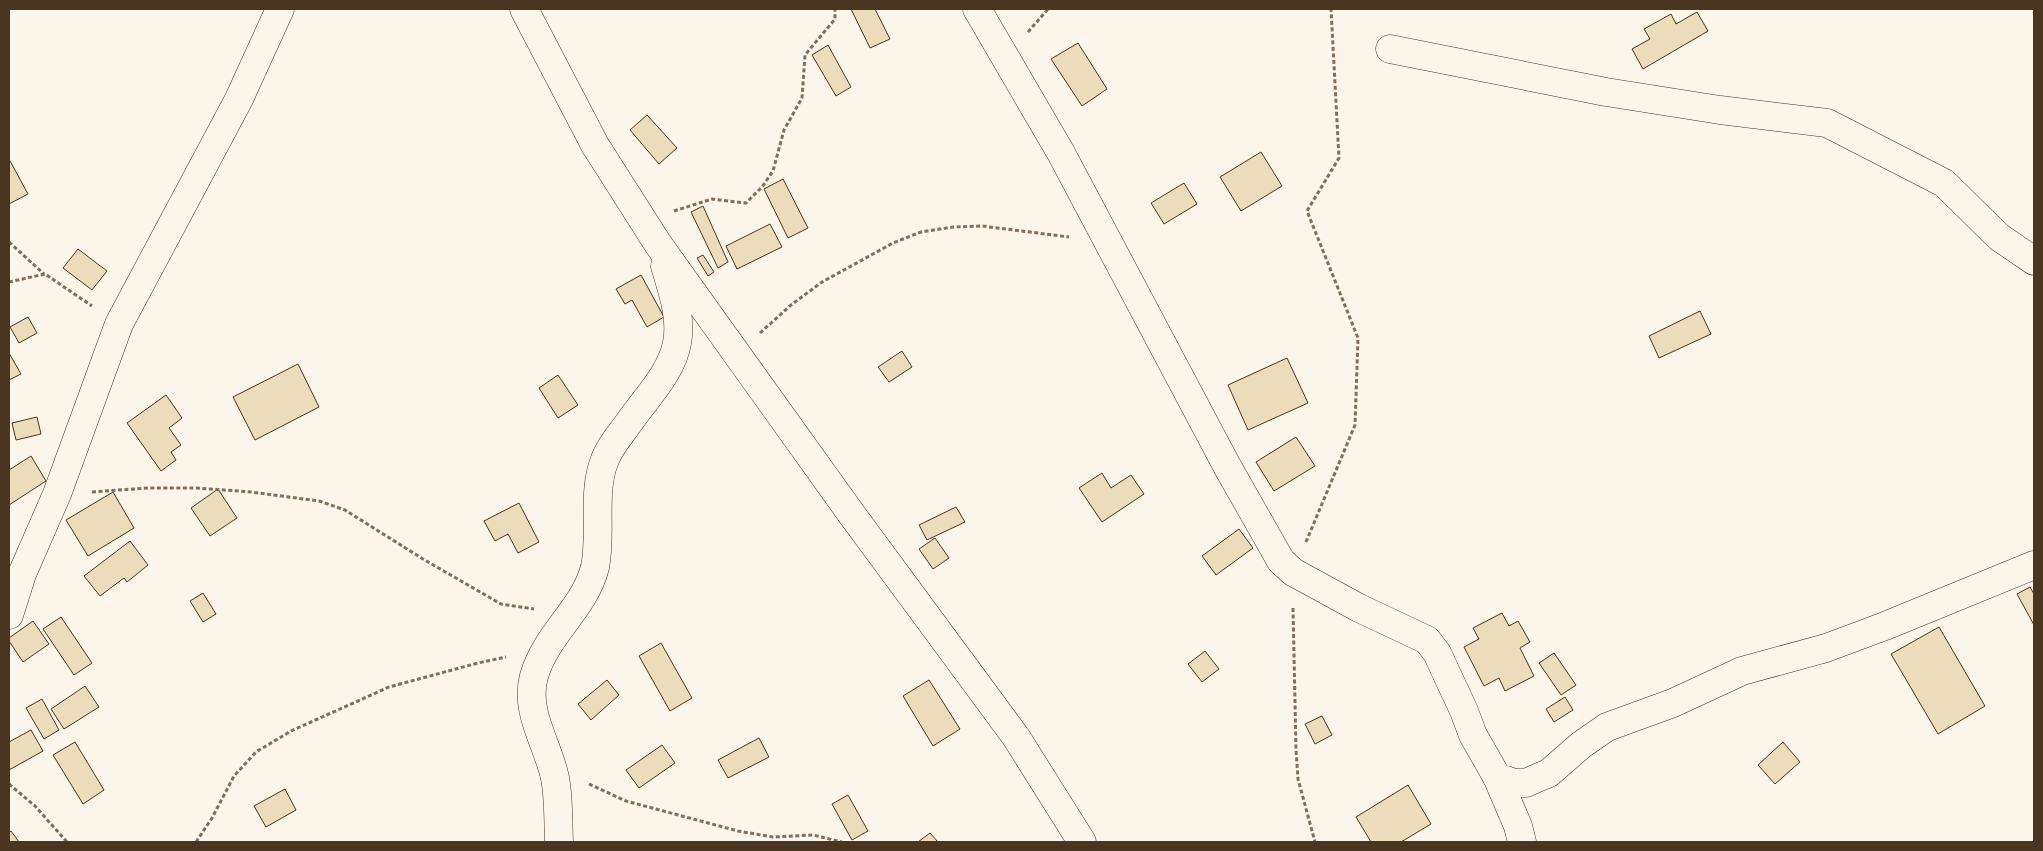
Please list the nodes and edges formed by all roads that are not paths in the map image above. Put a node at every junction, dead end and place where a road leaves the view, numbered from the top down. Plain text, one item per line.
1 (280, 9) edge
2 (524, 9) edge
3 (978, 9) edge
4 (1390, 49) dead end
5 (658, 244) junction
6 (2034, 261) edge
7 (2034, 565) edge
8 (9, 616) edge
9 (1497, 777) junction
10 (558, 842) edge
11 (1082, 842) edge
12 (1522, 842) edge

1 - 8 street
2 - 5 street
3 - 9 street
4 - 6 street
5 - 10 street
5 - 11 street
7 - 9 street
9 - 12 street

